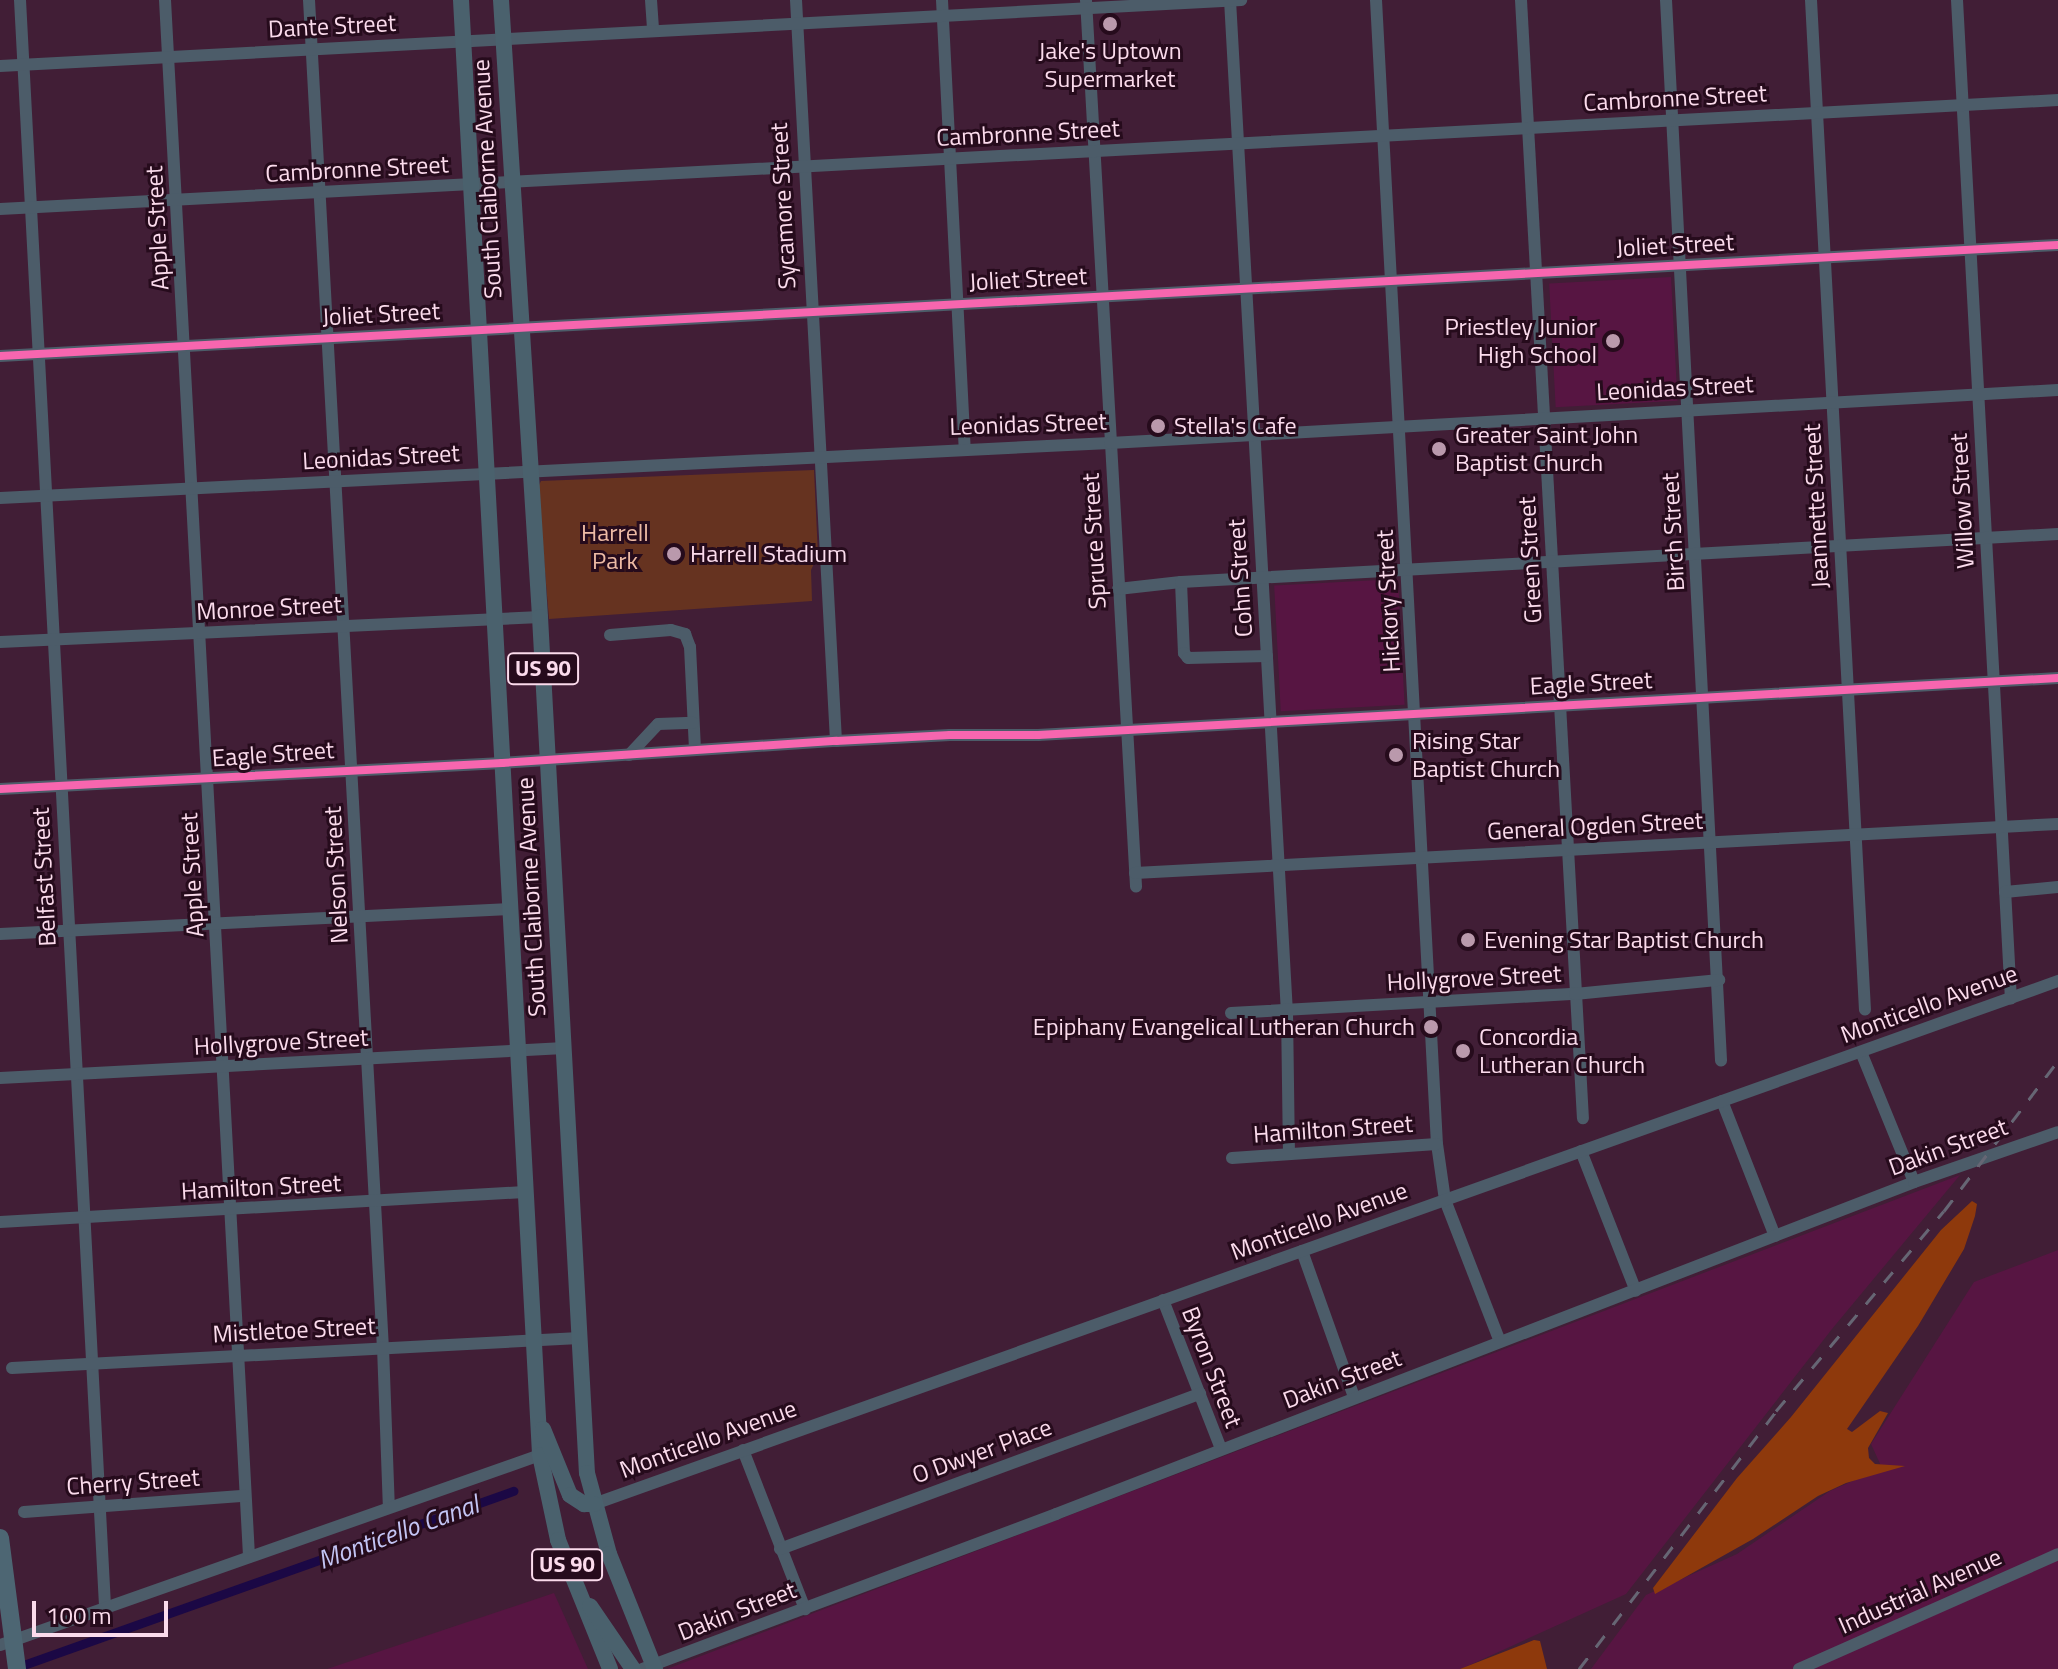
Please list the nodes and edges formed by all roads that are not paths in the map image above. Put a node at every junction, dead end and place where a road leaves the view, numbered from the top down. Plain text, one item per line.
1 (20, 0) edge
2 (165, 0) edge
3 (309, 0) edge
4 (461, 0) edge
5 (501, 0) edge
6 (651, 0) edge
7 (796, 0) edge
8 (942, 0) edge
9 (1230, 0) edge
10 (1241, 0) edge
11 (1376, 0) edge
12 (1521, 0) edge
13 (1666, 0) edge
14 (1811, 0) edge
15 (1957, 0) edge
16 (1087, 4) edge
17 (943, 17) junction
18 (797, 22) junction
19 (653, 30) junction
20 (503, 37) junction
21 (463, 40) junction
22 (311, 49) junction
23 (169, 56) junction
24 (24, 64) junction
25 (0, 66) edge
26 (2058, 100) edge
27 (1962, 105) junction
28 (1817, 112) junction
29 (1672, 120) junction
30 (1528, 128) junction
31 (1384, 136) junction
32 (1238, 144) junction
33 (1095, 151) junction
34 (950, 159) junction
35 (804, 167) junction
36 (512, 183) junction
37 (471, 185) junction
38 (320, 194) junction
39 (177, 201) junction
40 (32, 208) junction
41 (0, 209) edge
42 (2058, 245) edge
43 (1970, 249) junction
44 (1825, 257) junction
45 (1680, 265) junction
46 (1536, 272) junction
47 (1392, 280) junction
48 (1246, 287) junction
49 (1102, 295) junction
50 (957, 302) junction
51 (810, 310) junction
52 (520, 326) junction
53 (478, 329) junction
54 (325, 337) junction
55 (185, 344) junction
56 (38, 354) junction
57 (0, 356) edge
58 (2058, 390) edge
59 (1978, 394) junction
60 (1833, 402) junction
61 (1688, 410) junction
62 (1544, 417) junction
63 (1400, 426) junction
64 (1253, 434) junction
65 (1110, 443) junction
66 (965, 448) junction
67 (820, 457) junction
68 (529, 472) junction
69 (487, 473) junction
70 (336, 481) junction
71 (194, 487) junction
72 (46, 495) junction
73 (0, 498) edge
74 (2058, 534) edge
75 (1986, 538) junction
76 (1840, 546) junction
77 (1696, 554) junction
78 (1552, 562) junction
79 (1408, 570) junction
80 (1261, 578) junction
81 (1181, 582) junction
82 (1118, 589) junction
83 (540, 617) junction
84 (495, 618) junction
85 (343, 626) junction
86 (200, 634) junction
87 (610, 635) dead end
88 (54, 639) junction
89 (0, 642) edge
90 (1267, 656) junction
91 (2058, 678) edge
92 (1994, 682) junction
93 (1848, 690) junction
94 (1704, 697) junction
95 (1560, 705) junction
96 (1416, 713) junction
97 (1270, 720) junction
98 (693, 723) junction
99 (1127, 730) junction
100 (836, 741) junction
101 (695, 750) junction
102 (629, 755) junction
103 (548, 761) junction
104 (502, 763) junction
105 (352, 769) junction
106 (209, 778) junction
107 (62, 786) junction
108 (0, 789) edge
109 (2058, 824) edge
110 (2002, 827) junction
111 (1856, 835) junction
112 (1711, 842) junction
113 (1567, 849) junction
114 (1423, 857) junction
115 (1278, 864) junction
116 (1135, 873) junction
117 (1136, 887) dead end
118 (2058, 887) edge
119 (2005, 892) junction
120 (510, 909) junction
121 (360, 915) junction
122 (217, 922) junction
123 (69, 930) junction
124 (0, 934) edge
125 (1719, 980) junction
126 (2058, 981) edge
127 (1575, 994) junction
128 (2011, 999) junction
129 (1430, 1001) junction
130 (1865, 1010) dead end
131 (1287, 1012) junction
132 (1231, 1013) dead end
133 (564, 1048) junction
134 (517, 1050) junction
135 (1861, 1052) junction
136 (368, 1059) junction
137 (1721, 1061) dead end
138 (224, 1066) junction
139 (77, 1074) junction
140 (0, 1078) edge
141 (1722, 1101) junction
142 (1583, 1118) dead end
143 (2058, 1132) edge
144 (1437, 1144) junction
145 (1581, 1151) junction
146 (1289, 1154) junction
147 (1232, 1158) dead end
148 (1914, 1182) junction
149 (524, 1192) junction
150 (1445, 1200) junction
151 (375, 1202) junction
152 (231, 1211) junction
153 (85, 1218) junction
154 (0, 1222) edge
155 (1775, 1236) junction
156 (1302, 1251) junction
157 (1636, 1291) junction
158 (1163, 1300) junction
159 (534, 1338) junction
160 (579, 1338) junction
161 (1500, 1342) junction
162 (383, 1347) junction
163 (239, 1355) junction
164 (93, 1362) junction
165 (12, 1368) dead end
166 (1200, 1394) junction
167 (1354, 1397) junction
168 (538, 1416) junction
169 (1221, 1449) junction
170 (743, 1450) junction
171 (540, 1455) junction
172 (244, 1496) junction
173 (594, 1504) junction
174 (101, 1505) junction
175 (389, 1507) junction
176 (24, 1512) dead end
177 (0, 1538) edge
178 (780, 1549) junction
179 (2058, 1554) edge
180 (249, 1557) junction
181 (577, 1594) junction
182 (105, 1608) junction
183 (805, 1609) junction
184 (0, 1645) edge
185 (650, 1668) edge
186 (17, 1669) edge
187 (610, 1669) edge
188 (633, 1669) edge
189 (1799, 1669) edge

1 - 24 street, Belfast Street
2 - 23 street, Apple Street
3 - 22 street, Nelson Street
4 - 21 main road, South Claiborne Avenue / US 90
5 - 20 main road, South Claiborne Avenue / US 90
6 - 19 street
7 - 18 street, Sycamore Street
8 - 17 street
9 - 10 street, Dante Street
9 - 16 street, Dante Street
9 - 32 street, Cohn Street
11 - 31 street, Hickory Street
12 - 30 street, Green Street
13 - 29 street, Birch Street
14 - 28 street, Jeannette Street
15 - 27 street, Willow Street
16 - 17 street, Dante Street
16 - 33 street, Spruce Street
17 - 18 street, Dante Street
17 - 34 street
18 - 19 street, Dante Street
18 - 35 street, Sycamore Street
19 - 20 street, Dante Street
20 - 21 street, Dante Street
20 - 36 main road, South Claiborne Avenue / US 90
21 - 22 street, Dante Street
21 - 37 main road, South Claiborne Avenue / US 90
22 - 23 street, Dante Street
22 - 38 street, Nelson Street
23 - 24 street, Dante Street
23 - 39 street, Apple Street
24 - 25 street, Dante Street
24 - 40 street, Belfast Street
26 - 27 street, Cambronne Street
27 - 28 street, Cambronne Street
27 - 43 street, Willow Street
28 - 29 street, Cambronne Street
28 - 44 street, Jeannette Street
29 - 30 street, Cambronne Street
29 - 45 street, Birch Street
30 - 31 street, Cambronne Street
30 - 46 street, Green Street
31 - 32 street, Cambronne Street
31 - 47 street, Hickory Street
32 - 33 street, Cambronne Street
32 - 48 street, Cohn Street
33 - 34 street, Cambronne Street
33 - 49 street, Spruce Street
34 - 35 street, Cambronne Street
34 - 50 street
35 - 36 street, Cambronne Street
35 - 51 street, Sycamore Street
36 - 37 street, Cambronne Street
36 - 52 main road, South Claiborne Avenue / US 90
37 - 38 street, Cambronne Street
37 - 53 main road, South Claiborne Avenue / US 90
38 - 39 street, Cambronne Street
38 - 54 street, Nelson Street
39 - 40 street, Cambronne Street
39 - 55 street, Apple Street
40 - 41 street, Cambronne Street
40 - 56 street, Belfast Street
42 - 43 street, Joliet Street
43 - 44 street, Joliet Street
43 - 59 street, Willow Street
44 - 45 street, Joliet Street
44 - 60 street, Jeannette Street
45 - 46 street, Joliet Street
45 - 61 street, Birch Street
46 - 47 street, Joliet Street
46 - 62 street, Green Street
47 - 48 street, Joliet Street
47 - 63 street, Hickory Street
48 - 49 street, Joliet Street
48 - 64 street, Cohn Street
49 - 50 street, Joliet Street
49 - 65 street, Spruce Street
50 - 51 street, Joliet Street
50 - 66 street
51 - 52 street, Joliet Street
51 - 67 street, Sycamore Street
52 - 53 street, Joliet Street
52 - 68 main road, South Claiborne Avenue / US 90
53 - 54 street, Joliet Street
53 - 69 main road, South Claiborne Avenue / US 90
54 - 55 street, Joliet Street
54 - 70 street, Nelson Street
55 - 56 street, Joliet Street
55 - 71 street, Apple Street
56 - 57 street, Joliet Street
56 - 72 street, Belfast Street
58 - 59 street, Leonidas Street
59 - 60 street, Leonidas Street
59 - 75 street, Willow Street
60 - 61 street, Leonidas Street
60 - 76 street, Jeannette Street
61 - 62 street, Leonidas Street
61 - 77 street, Birch Street
62 - 63 street, Leonidas Street
62 - 78 street, Green Street
63 - 64 street, Leonidas Street
63 - 79 street, Hickory Street
64 - 65 street, Leonidas Street
64 - 80 street, Cohn Street
65 - 66 street, Leonidas Street
65 - 82 street, Spruce Street
66 - 67 street, Leonidas Street
67 - 68 street, Leonidas Street
67 - 100 street, Sycamore Street
68 - 69 street, Leonidas Street
68 - 83 main road, South Claiborne Avenue / US 90
69 - 70 street, Leonidas Street
69 - 84 main road, South Claiborne Avenue / US 90
70 - 71 street, Leonidas Street
70 - 85 street, Nelson Street
71 - 72 street, Leonidas Street
71 - 86 street, Apple Street
72 - 73 street, Leonidas Street
72 - 88 street, Belfast Street
74 - 75 street
75 - 76 street
75 - 92 street, Willow Street
76 - 77 street
76 - 93 street, Jeannette Street
77 - 78 street
77 - 94 street, Birch Street
78 - 79 street
78 - 95 street, Green Street
79 - 80 street
79 - 96 street, Hickory Street
80 - 81 street
80 - 90 street, Cohn Street
81 - 82 street
81 - 90 street
82 - 99 street, Spruce Street
83 - 84 street, Monroe Street
83 - 103 main road, South Claiborne Avenue / US 90
84 - 85 street, Monroe Street
84 - 104 main road, South Claiborne Avenue / US 90
85 - 86 street, Monroe Street
85 - 105 street, Nelson Street
86 - 88 street, Monroe Street
86 - 106 street, Apple Street
87 - 98 street
88 - 89 street, Monroe Street
88 - 107 street, Belfast Street
90 - 97 street, Cohn Street
91 - 92 street, Eagle Street
92 - 93 street, Eagle Street
92 - 110 street, Willow Street
93 - 94 street, Eagle Street
93 - 111 street, Jeannette Street
94 - 95 street, Eagle Street
94 - 112 street, Birch Street
95 - 96 street, Eagle Street
95 - 113 street, Green Street
96 - 97 street, Eagle Street
96 - 114 street, Hickory Street
97 - 99 street, Eagle Street
97 - 115 street, Cohn Street
98 - 101 street
98 - 102 street
99 - 100 street, Eagle Street
99 - 116 street, Spruce Street
100 - 101 street, Eagle Street
101 - 102 street, Eagle Street
102 - 103 street, Eagle Street
103 - 104 street, Eagle Street
103 - 133 main road, South Claiborne Avenue / US 90
104 - 105 street, Eagle Street
104 - 120 main road, South Claiborne Avenue / US 90
105 - 106 street, Eagle Street
105 - 121 street, Nelson Street
106 - 107 street, Eagle Street
106 - 122 street, Apple Street
107 - 108 street, Eagle Street
107 - 123 street, Belfast Street
109 - 110 street, General Ogden Street
110 - 111 street, General Ogden Street
110 - 119 street, Willow Street
111 - 112 street, General Ogden Street
111 - 130 street, Jeannette Street
112 - 113 street, General Ogden Street
112 - 125 street, Birch Street
113 - 114 street, General Ogden Street
113 - 127 street, Green Street
114 - 115 street, General Ogden Street
114 - 129 street, Hickory Street
115 - 116 street, General Ogden Street
115 - 131 street, Cohn Street
116 - 117 street, Spruce Street
118 - 119 street
119 - 128 street, Willow Street
120 - 121 street
120 - 134 main road, South Claiborne Avenue / US 90
121 - 122 street
121 - 136 street, Nelson Street
122 - 123 street
122 - 138 street, Apple Street
123 - 124 street
123 - 139 street, Belfast Street
125 - 127 street, Hollygrove Street
125 - 137 street, Birch Street
126 - 128 street, Monticello Avenue
127 - 129 street, Hollygrove Street
127 - 142 street, Green Street
128 - 135 street, Monticello Avenue
129 - 131 street, Hollygrove Street
129 - 144 street, Hickory Street
131 - 132 street, Hollygrove Street
131 - 146 street, Cohn Street
133 - 134 street, Hollygrove Street
133 - 160 main road, South Claiborne Avenue / US 90
134 - 136 street, Hollygrove Street
134 - 149 main road, South Claiborne Avenue / US 90
135 - 141 street, Monticello Avenue
135 - 148 street
136 - 138 street, Hollygrove Street
136 - 151 street, Nelson Street
138 - 139 street, Hollygrove Street
138 - 152 street, Apple Street
139 - 140 street, Hollygrove Street
139 - 153 street, Belfast Street
141 - 145 street, Monticello Avenue
141 - 155 street
143 - 148 street, Dakin Street
144 - 146 street, Hamilton Street
144 - 150 street, Hickory Street
145 - 150 street, Monticello Avenue
145 - 157 street
146 - 147 street, Hamilton Street
148 - 155 street, Dakin Street
149 - 151 street, Hamilton Street
149 - 159 main road, South Claiborne Avenue / US 90
150 - 156 street, Monticello Avenue
150 - 161 street, Hickory Street
151 - 152 street, Hamilton Street
151 - 162 street, Nelson Street
152 - 153 street, Hamilton Street
152 - 163 street, Apple Street
153 - 154 street, Hamilton Street
153 - 164 street, Belfast Street
155 - 157 street, Dakin Street
156 - 158 street, Monticello Avenue
156 - 167 street
157 - 161 street, Dakin Street
158 - 166 street, Byron Street
158 - 170 street, Monticello Avenue
159 - 160 street, Mistletoe Street
159 - 162 street, Mistletoe Street
159 - 168 main road, South Claiborne Avenue / US 90
160 - 173 main road, South Claiborne Avenue / US 90
161 - 167 street, Dakin Street
162 - 163 street, Mistletoe Street
162 - 175 street, Nelson Street
163 - 164 street, Mistletoe Street
163 - 172 street, Apple Street
164 - 165 street, Mistletoe Street
164 - 174 street, Belfast Street
166 - 169 street, Byron Street
166 - 178 street, O Dwyer Place
167 - 169 street, Dakin Street
168 - 171 main road, South Claiborne Avenue / US 90
168 - 173 main road
169 - 183 street, Dakin Street
170 - 173 street, Monticello Avenue
170 - 178 street
171 - 175 street
171 - 181 main road, US 90
172 - 174 street, Cherry Street
172 - 180 street, Apple Street
173 - 185 main road, US 90
174 - 176 street, Cherry Street
174 - 182 street, Belfast Street
175 - 180 street
177 - 186 highway, bridge
178 - 183 street
179 - 189 street, Industrial Avenue
180 - 182 street
181 - 187 main road, US 90
181 - 188 main road
182 - 184 street
183 - 185 street, Dakin Street

